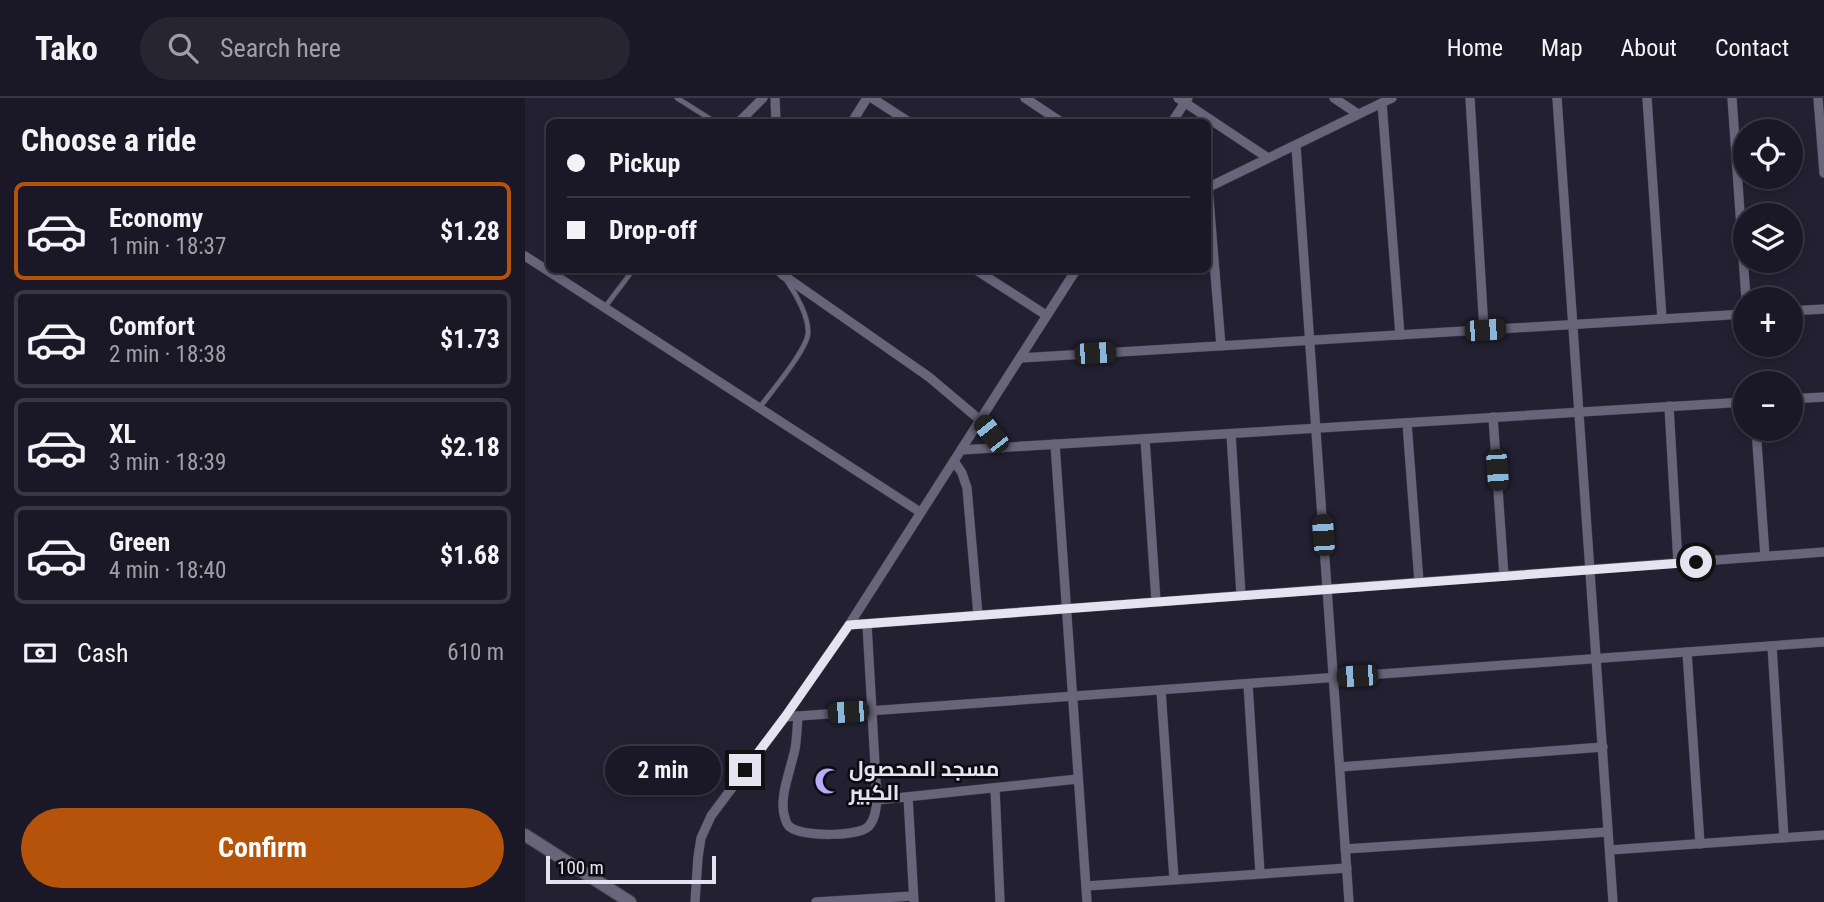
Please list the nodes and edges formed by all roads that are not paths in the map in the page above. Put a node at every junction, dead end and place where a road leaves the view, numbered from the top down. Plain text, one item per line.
1 (677, 98) edge
2 (763, 98) edge
3 (775, 98) edge
4 (867, 98) edge
5 (872, 98) edge
6 (1025, 98) edge
7 (1334, 98) edge
8 (1392, 98) edge
9 (1470, 98) edge
10 (1557, 98) edge
11 (1647, 98) edge
12 (1732, 98) edge
13 (1818, 98) edge
14 (1184, 100) edge
15 (1382, 103) junction
16 (1359, 114) junction
17 (710, 119) edge
18 (742, 119) edge
19 (776, 119) edge
20 (854, 119) edge
21 (904, 119) edge
22 (1056, 119) edge
23 (1174, 119) edge
24 (1296, 146) junction
25 (1268, 158) junction
26 (1824, 173) edge
27 (1211, 186) edge
28 (1211, 224) edge
29 (525, 256) edge
30 (546, 270) edge
31 (551, 273) edge
32 (631, 273) edge
33 (782, 273) edge
34 (782, 273) edge
35 (981, 273) edge
36 (1074, 273) edge
37 (1745, 287) edge
38 (604, 308) junction
39 (1824, 309) edge
40 (1803, 310) edge
41 (1046, 315) junction
42 (1733, 315) edge
43 (1662, 318) junction
44 (1573, 324) junction
45 (1485, 330) junction
46 (1400, 335) junction
47 (1310, 341) junction
48 (1221, 346) junction
49 (1020, 358) junction
50 (1824, 397) edge
51 (1803, 398) edge
52 (1733, 403) edge
53 (1669, 407) junction
54 (759, 408) junction
55 (1580, 412) junction
56 (1493, 417) junction
57 (980, 420) junction
58 (1407, 423) junction
59 (1316, 428) junction
60 (1231, 433) junction
61 (1145, 439) junction
62 (1757, 441) edge
63 (1055, 444) junction
64 (1002, 448) junction
65 (961, 450) junction
66 (954, 461) junction
67 (920, 512) junction
68 (1824, 552) edge
69 (1765, 556) junction
70 (1678, 563) junction
71 (1590, 570) junction
72 (1504, 576) junction
73 (1419, 582) junction
74 (1327, 588) junction
75 (1241, 595) junction
76 (1156, 601) junction
77 (1066, 608) junction
78 (978, 615) junction
79 (867, 624) junction
80 (849, 625) junction
81 (1824, 642) edge
82 (1772, 646) junction
83 (1687, 652) junction
84 (1597, 659) junction
85 (1333, 678) junction
86 (1248, 684) junction
87 (1161, 690) junction
88 (1073, 696) junction
89 (873, 711) junction
90 (798, 716) junction
91 (785, 717) junction
92 (1603, 747) junction
93 (1340, 767) junction
94 (1078, 779) junction
95 (995, 788) junction
96 (908, 797) junction
97 (877, 800) junction
98 (1608, 832) junction
99 (525, 835) edge
100 (1824, 835) edge
101 (1784, 838) junction
102 (1700, 844) junction
103 (1345, 849) junction
104 (1610, 850) junction
105 (1347, 867) junction
106 (1260, 873) junction
107 (1174, 879) junction
108 (1086, 886) junction
109 (913, 899) edge
110 (630, 902) edge
111 (695, 902) edge
112 (815, 902) edge
113 (1000, 902) edge
114 (1087, 902) edge
115 (1349, 902) edge
116 (1613, 902) edge

1 - 17 lane
2 - 18 street
3 - 19 street
4 - 20 street
5 - 21 street
6 - 22 street
7 - 16 street
8 - 15 street
9 - 45 street
10 - 44 street
11 - 43 street
12 - 37 street
13 - 26 street
14 - 23 street
14 - 25 street
15 - 16 street
15 - 46 street
16 - 24 street
24 - 25 street
24 - 47 street
25 - 27 street
28 - 48 street
29 - 30 street
31 - 38 street
32 - 38 lane
33 - 54 lane
34 - 57 street
35 - 41 street
36 - 41 street
38 - 54 street
39 - 40 street
41 - 49 street
42 - 43 street
43 - 44 street
44 - 45 street
44 - 55 street
45 - 46 street
46 - 47 street
47 - 48 street
47 - 59 street
48 - 49 street
49 - 57 street
50 - 51 street
52 - 53 street
53 - 55 street
53 - 70 street
54 - 67 street
55 - 56 street
55 - 71 street
56 - 58 street
56 - 72 street
57 - 64 street
57 - 65 street
58 - 59 street
58 - 73 street
59 - 60 street
59 - 74 street
60 - 61 street
60 - 75 street
61 - 63 street
61 - 76 street
62 - 69 street
63 - 64 street
63 - 77 street
64 - 65 street
65 - 66 street
66 - 67 street
66 - 78 street
67 - 80 street
68 - 69 street
69 - 70 street
70 - 71 street
71 - 72 street
71 - 84 street
72 - 73 street
73 - 74 street
74 - 75 street
74 - 85 street
75 - 76 street
76 - 77 street
77 - 78 street
77 - 88 street
78 - 79 street
79 - 80 street
79 - 89 street
80 - 91 street
81 - 82 street
82 - 83 street
82 - 101 street
83 - 84 street
83 - 102 street
84 - 85 street
84 - 92 street
85 - 86 street
85 - 93 street
86 - 87 street
86 - 106 street
87 - 88 street
87 - 107 street
88 - 89 street
88 - 94 street
89 - 90 street
89 - 97 street
90 - 91 street
90 - 97 street
91 - 111 street
92 - 93 street
92 - 98 street
93 - 103 street
94 - 95 street
94 - 108 street
95 - 96 street
95 - 113 street
96 - 97 street
96 - 109 street
98 - 103 street
98 - 104 street
99 - 110 main road
100 - 101 street
101 - 102 street
102 - 104 street
103 - 105 street
104 - 116 street
105 - 106 street
105 - 115 street
106 - 107 street
107 - 108 street
108 - 114 street
109 - 112 street

